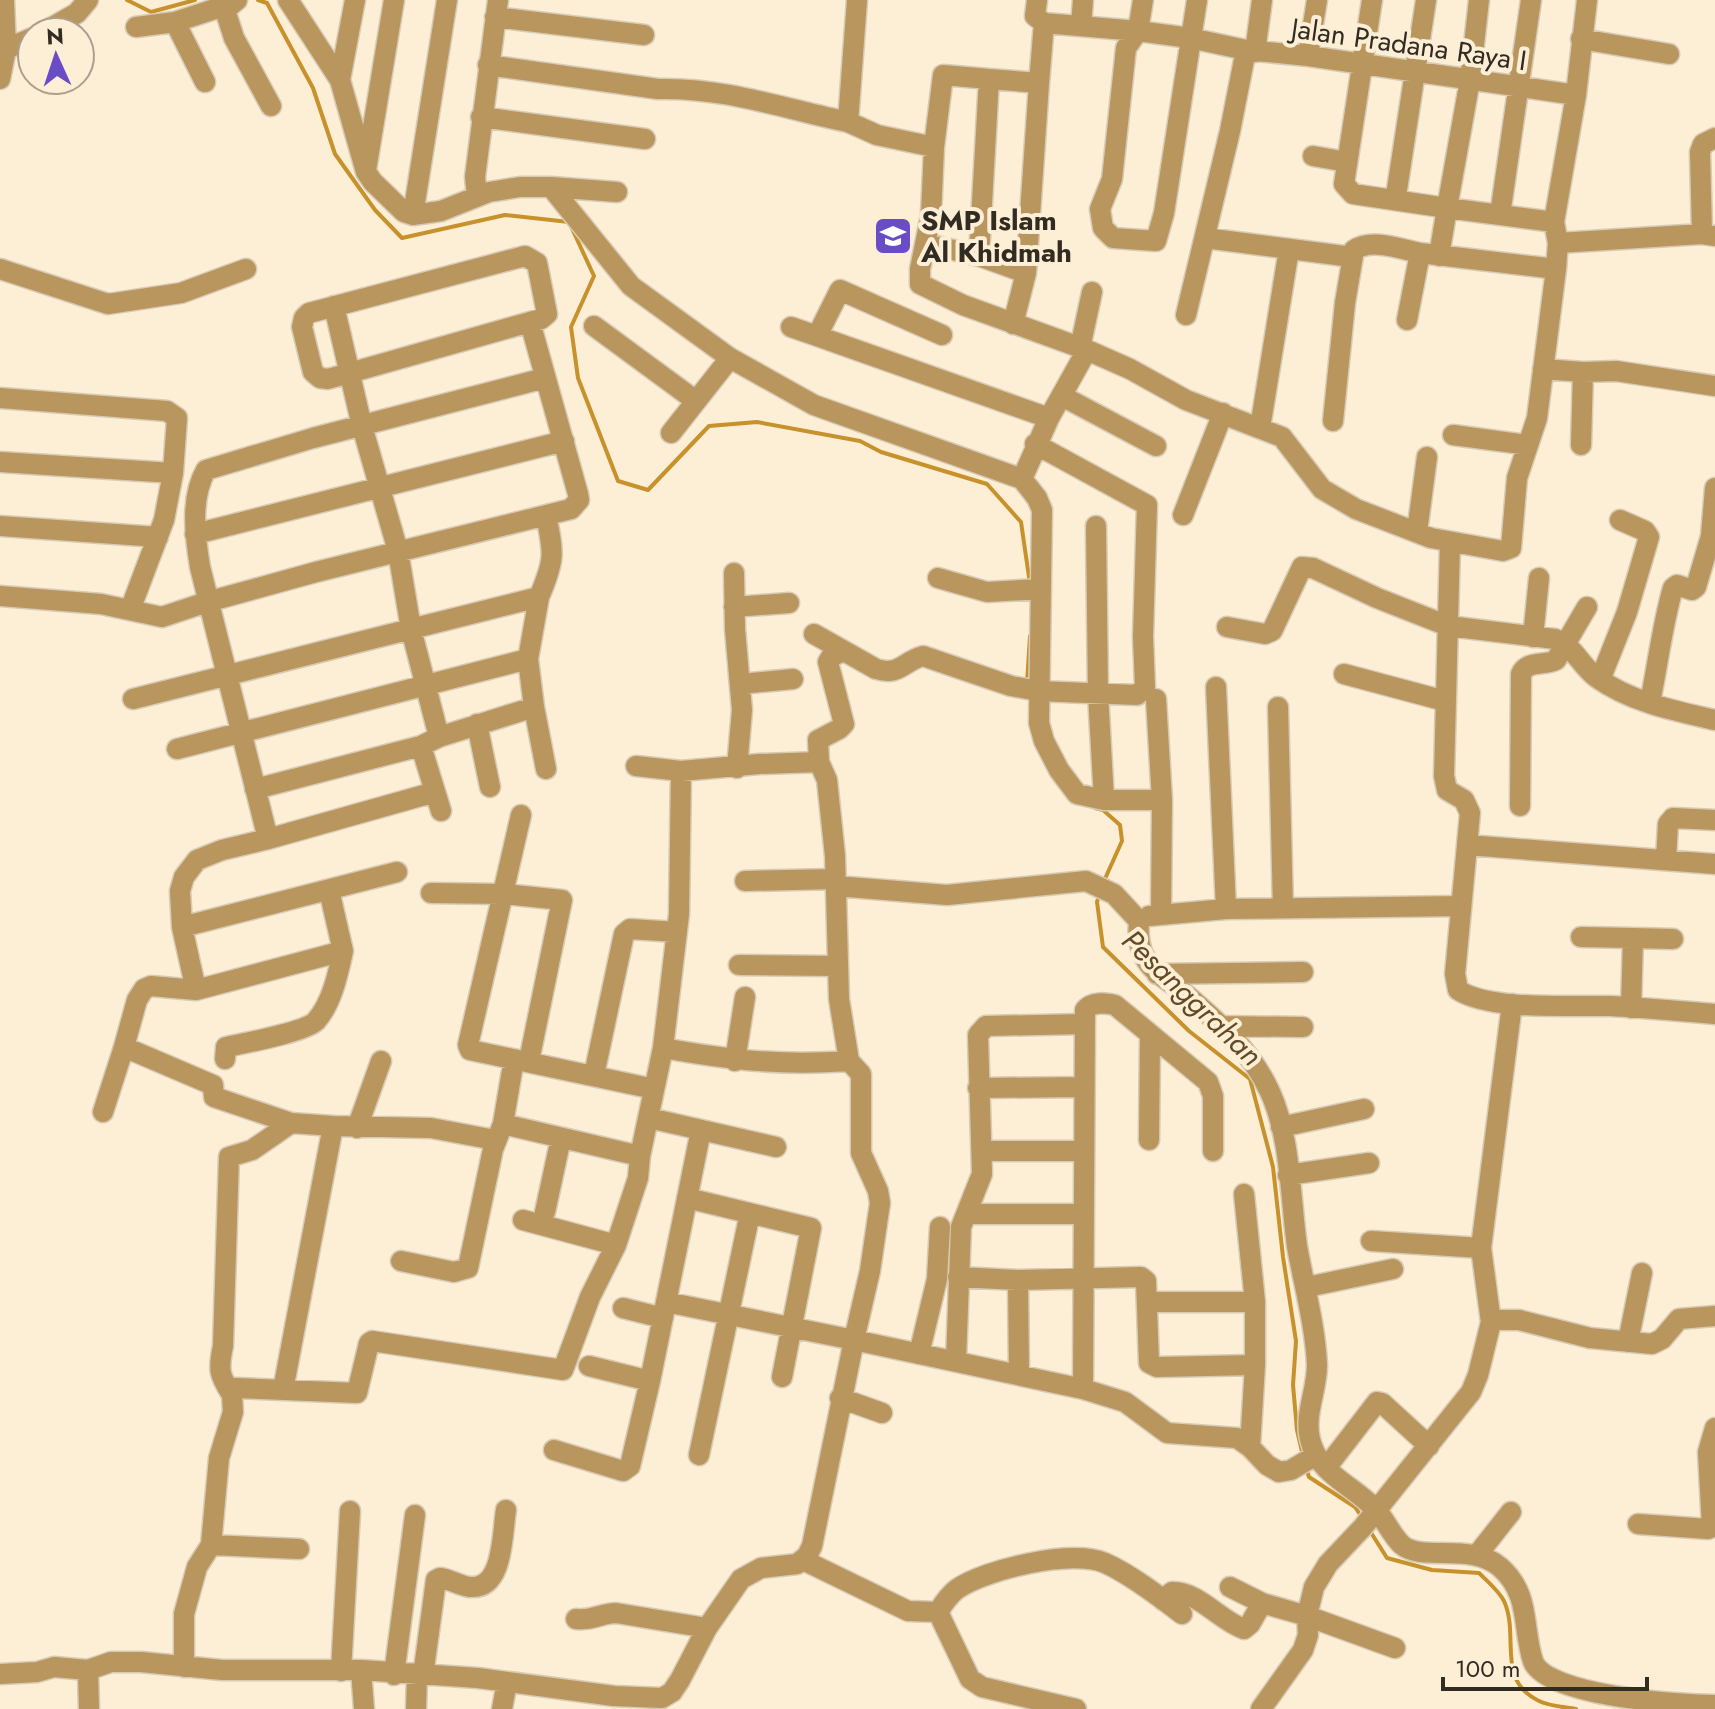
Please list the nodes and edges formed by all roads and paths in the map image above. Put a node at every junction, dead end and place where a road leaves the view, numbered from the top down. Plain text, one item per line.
1 (4, 0) edge
2 (88, 0) edge
3 (355, 0) edge
4 (394, 0) edge
5 (447, 0) edge
6 (857, 0) edge
7 (1037, 0) edge
8 (1083, 0) edge
9 (1143, 0) edge
10 (1197, 0) edge
11 (1262, 0) edge
12 (1317, 0) edge
13 (1372, 0) edge
14 (1426, 0) edge
15 (1479, 0) edge
16 (1531, 0) edge
17 (1587, 0) edge
18 (231, 5) edge
19 (297, 5) edge
20 (496, 8) edge
21 (72, 16) edge
22 (175, 22) junction
23 (1044, 23) junction
24 (1081, 26) junction
25 (136, 27) dead end
26 (1138, 31) junction
27 (644, 35) dead end
28 (1190, 38) junction
29 (1581, 39) junction
30 (16, 45) edge
31 (6, 49) junction
32 (1250, 51) junction
33 (1669, 54) dead end
34 (1308, 56) junction
35 (1362, 64) junction
36 (488, 65) junction
37 (1416, 73) junction
38 (0, 79) edge
39 (989, 79) junction
40 (340, 80) junction
41 (1470, 80) junction
42 (205, 82) dead end
43 (1039, 83) junction
44 (1520, 87) junction
45 (1576, 95) junction
46 (271, 106) dead end
47 (481, 117) junction
48 (848, 122) junction
49 (1715, 138) edge
50 (645, 139) dead end
51 (934, 147) junction
52 (1313, 156) dead end
53 (1347, 162) junction
54 (366, 172) junction
55 (551, 187) junction
56 (617, 192) dead end
57 (477, 196) junction
58 (1400, 201) junction
59 (1447, 208) junction
60 (413, 215) junction
61 (1500, 215) junction
62 (1554, 222) junction
63 (1708, 235) edge
64 (1205, 238) junction
65 (1558, 243) junction
66 (927, 244) junction
67 (1289, 249) junction
68 (1429, 255) junction
69 (979, 256) junction
70 (1352, 257) junction
71 (0, 269) edge
72 (246, 269) dead end
73 (1556, 269) junction
74 (1026, 273) junction
75 (1092, 292) dead end
76 (334, 306) junction
77 (1186, 315) dead end
78 (1407, 320) dead end
79 (530, 322) junction
80 (1013, 324) junction
81 (594, 326) dead end
82 (791, 327) dead end
83 (942, 335) dead end
84 (817, 336) junction
85 (1083, 349) junction
86 (730, 358) junction
87 (1543, 369) junction
88 (1583, 372) junction
89 (350, 373) junction
90 (545, 378) junction
91 (1715, 386) edge
92 (1062, 396) junction
93 (0, 398) edge
94 (696, 401) junction
95 (1223, 413) junction
96 (1049, 418) junction
97 (1333, 421) dead end
98 (362, 426) junction
99 (1260, 428) junction
100 (671, 433) dead end
101 (1453, 435) dead end
102 (564, 441) junction
103 (1035, 444) junction
104 (1528, 445) junction
105 (1581, 445) dead end
106 (1156, 446) dead end
107 (1427, 457) dead end
108 (0, 462) edge
109 (173, 473) junction
110 (1022, 479) junction
111 (380, 486) junction
112 (1715, 488) edge
113 (546, 515) junction
114 (1183, 515) dead end
115 (1620, 520) dead end
116 (0, 526) edge
117 (1096, 526) dead end
118 (1417, 532) junction
119 (195, 534) junction
120 (158, 537) junction
121 (1450, 543) junction
122 (398, 551) junction
123 (734, 573) dead end
124 (938, 578) dead end
125 (1539, 578) dead end
126 (1038, 589) junction
127 (0, 596) edge
128 (539, 597) junction
129 (207, 602) junction
130 (789, 603) dead end
131 (734, 607) junction
132 (1587, 607) dead end
133 (141, 614) junction
134 (1448, 626) junction
135 (1227, 627) dead end
136 (411, 629) junction
137 (814, 634) dead end
138 (1533, 637) junction
139 (1565, 643) junction
140 (843, 651) junction
141 (528, 659) junction
142 (1344, 674) dead end
143 (227, 676) junction
144 (793, 679) dead end
145 (1600, 680) junction
146 (740, 684) junction
147 (424, 686) junction
148 (1216, 687) dead end
149 (1036, 690) junction
150 (1098, 694) junction
151 (133, 699) dead end
152 (1156, 699) dead end
153 (1445, 701) junction
154 (1650, 702) junction
155 (534, 707) junction
156 (1278, 707) dead end
157 (1715, 720) edge
158 (477, 724) junction
159 (242, 735) junction
160 (430, 742) junction
161 (177, 749) dead end
162 (819, 762) junction
163 (636, 766) dead end
164 (737, 768) junction
165 (546, 769) dead end
166 (681, 771) junction
167 (490, 787) dead end
168 (255, 789) junction
169 (1104, 800) junction
170 (1162, 800) junction
171 (1520, 806) dead end
172 (521, 815) dead end
173 (1715, 820) edge
174 (268, 839) junction
175 (1467, 845) junction
176 (1666, 860) junction
177 (1715, 864) edge
178 (397, 872) dead end
179 (745, 881) dead end
180 (836, 883) junction
181 (329, 890) junction
182 (431, 893) dead end
183 (504, 894) junction
184 (1461, 906) junction
185 (1283, 908) junction
186 (1226, 909) junction
187 (1161, 914) junction
188 (1139, 921) junction
189 (182, 927) junction
190 (677, 932) junction
191 (1581, 937) dead end
192 (1633, 938) junction
193 (1673, 939) dead end
194 (343, 951) junction
195 (739, 965) dead end
196 (837, 966) junction
197 (1303, 972) dead end
198 (1157, 974) junction
199 (196, 990) junction
200 (745, 997) dead end
201 (1512, 1004) junction
202 (1631, 1008) junction
203 (1715, 1014) edge
204 (1084, 1024) junction
205 (1220, 1026) junction
206 (1303, 1027) dead end
207 (1150, 1037) junction
208 (124, 1047) junction
209 (663, 1048) junction
210 (225, 1059) dead end
211 (522, 1060) junction
212 (381, 1061) dead end
213 (735, 1061) junction
214 (849, 1061) junction
215 (594, 1075) junction
216 (1083, 1087) junction
217 (978, 1088) junction
218 (654, 1089) junction
219 (1364, 1109) dead end
220 (103, 1112) dead end
221 (649, 1118) junction
222 (291, 1123) junction
223 (333, 1126) junction
224 (1281, 1127) junction
225 (357, 1128) junction
226 (701, 1130) junction
227 (499, 1132) junction
228 (561, 1138) junction
229 (1149, 1140) dead end
230 (776, 1147) dead end
231 (983, 1151) junction
232 (1083, 1151) junction
233 (1213, 1151) dead end
234 (640, 1156) junction
235 (1369, 1163) dead end
236 (1288, 1175) junction
237 (1244, 1194) dead end
238 (687, 1198) junction
239 (545, 1212) dead end
240 (750, 1213) junction
241 (967, 1214) junction
242 (1083, 1214) junction
243 (523, 1220) dead end
244 (940, 1227) dead end
245 (1371, 1241) dead end
246 (616, 1245) junction
247 (1481, 1248) junction
248 (401, 1261) dead end
249 (1393, 1269) dead end
250 (1642, 1273) dead end
251 (958, 1277) junction
252 (1082, 1279) junction
253 (1018, 1280) junction
254 (1307, 1287) junction
255 (1147, 1302) junction
256 (1255, 1302) junction
257 (623, 1308) dead end
258 (664, 1310) junction
259 (730, 1316) junction
260 (1715, 1316) edge
261 (1491, 1322) junction
262 (792, 1327) junction
263 (854, 1340) junction
264 (1628, 1342) junction
265 (919, 1354) junction
266 (956, 1361) junction
267 (1255, 1365) junction
268 (589, 1366) dead end
269 (1019, 1373) junction
270 (782, 1377) dead end
271 (650, 1381) junction
272 (1083, 1389) junction
273 (283, 1390) junction
274 (232, 1395) junction
275 (840, 1398) junction
276 (882, 1413) dead end
277 (1715, 1428) edge
278 (1429, 1446) junction
279 (1250, 1447) junction
280 (554, 1450) dead end
281 (699, 1455) dead end
282 (1310, 1463) junction
283 (506, 1510) dead end
284 (350, 1511) dead end
285 (1511, 1512) dead end
286 (415, 1515) dead end
287 (1370, 1517) junction
288 (1638, 1524) dead end
289 (211, 1545) junction
290 (299, 1549) dead end
291 (807, 1554) junction
292 (1477, 1555) junction
293 (1230, 1587) dead end
294 (1163, 1600) junction
295 (945, 1602) junction
296 (1262, 1603) junction
297 (1182, 1614) dead end
298 (1307, 1616) junction
299 (576, 1619) dead end
300 (707, 1628) junction
301 (1395, 1648) dead end
302 (184, 1667) junction
303 (88, 1670) junction
304 (351, 1671) junction
305 (0, 1674) edge
306 (394, 1675) junction
307 (420, 1676) junction
308 (507, 1682) junction
309 (997, 1700) edge
310 (1264, 1703) edge
311 (1715, 1705) edge
312 (89, 1709) edge
313 (364, 1709) edge
314 (416, 1709) edge
315 (502, 1709) edge
316 (1076, 1709) edge

1 - 31 street
2 - 21 street
3 - 40 street
4 - 54 street
5 - 60 street
6 - 48 street
7 - 23 street
8 - 24 street
9 - 26 street
10 - 28 street
11 - 32 street
12 - 34 street
13 - 35 street
14 - 37 street
15 - 41 street
16 - 44 street
17 - 29 street
18 - 22 street
18 - 46 street
19 - 40 street
20 - 27 street
20 - 36 street
22 - 25 street
22 - 42 street
23 - 24 street, Jalan Pradana Raya I
23 - 43 street
24 - 26 street, Jalan Pradana Raya I
26 - 28 street, Jalan Pradana Raya I
26 - 28 street
28 - 32 street, Jalan Pradana Raya I
29 - 33 street
29 - 45 street
30 - 31 street
31 - 38 street
32 - 34 street, Jalan Pradana Raya I
32 - 64 street
34 - 35 street, Jalan Pradana Raya I
35 - 37 street, Jalan Pradana Raya I
35 - 53 street
36 - 47 street
36 - 48 street
37 - 41 street, Jalan Pradana Raya I
37 - 58 street
39 - 43 street
39 - 51 street
39 - 69 street
40 - 54 street
41 - 44 street, Jalan Pradana Raya I
41 - 59 street
43 - 74 street
44 - 45 street, Jalan Pradana Raya I
44 - 61 street
45 - 62 street
47 - 50 street
47 - 57 street
48 - 51 street
49 - 63 street
51 - 66 street
52 - 53 street
53 - 58 street
54 - 60 street
55 - 56 street
55 - 57 street
55 - 86 street
57 - 60 street
58 - 59 street
59 - 61 street
59 - 68 street
61 - 62 street
62 - 65 street
63 - 65 street
64 - 67 street
64 - 77 street
65 - 73 street
66 - 69 street
66 - 80 street
67 - 70 street
67 - 99 street
68 - 70 street
68 - 73 street
68 - 78 street
69 - 74 street
70 - 97 street
71 - 72 street
73 - 87 street
74 - 80 street
75 - 85 street
76 - 79 street
76 - 89 street
76 - 89 street
79 - 89 street
79 - 90 street
80 - 85 street
81 - 94 street
82 - 84 street
83 - 84 street
84 - 96 street
85 - 92 street
85 - 95 street
86 - 94 street
86 - 110 street
87 - 88 street
87 - 104 street
88 - 91 street
88 - 105 street
89 - 98 street
90 - 98 street
90 - 102 street
92 - 96 street
92 - 106 street
93 - 109 street
94 - 100 street
95 - 99 street
95 - 114 street
96 - 103 street
98 - 111 street
98 - 119 street
99 - 118 street
101 - 104 street
102 - 111 street
102 - 113 street
103 - 110 street
103 - 150 street
104 - 121 street
107 - 118 street
108 - 109 street
109 - 120 street
110 - 126 street
111 - 119 street
111 - 122 street
112 - 154 street
113 - 122 street
113 - 128 street
115 - 145 street
116 - 120 street
117 - 150 street
118 - 121 street
119 - 129 street
120 - 133 street
121 - 134 street
122 - 129 street
122 - 136 street
123 - 131 street
124 - 126 street
125 - 138 street
126 - 149 street
127 - 133 street
128 - 136 street
128 - 141 street
129 - 133 street
129 - 143 street
130 - 131 street
131 - 146 street
132 - 139 street
134 - 135 street
134 - 138 street
134 - 153 street
136 - 143 street
136 - 147 street
137 - 140 street
138 - 139 street
139 - 145 street
139 - 171 street
140 - 149 street
140 - 162 street
141 - 147 street
141 - 155 street
142 - 153 street
143 - 151 street
143 - 159 street
144 - 146 street
145 - 154 street
146 - 164 street
147 - 159 street
147 - 160 street
148 - 186 street
149 - 150 street
149 - 169 street
150 - 169 street
152 - 170 street
153 - 175 street
154 - 157 street
155 - 158 street
155 - 165 street
156 - 185 street
158 - 160 street
158 - 167 street
159 - 161 street
159 - 168 street
160 - 168 street
160 - 174 street
162 - 164 street
162 - 180 street
163 - 166 street
164 - 166 street
166 - 190 street
168 - 174 street
169 - 170 street
170 - 187 street
172 - 183 street
173 - 176 street
174 - 189 street
175 - 176 street
175 - 184 street
176 - 177 street
178 - 181 street
179 - 180 street
180 - 188 street
180 - 196 street
181 - 189 street
181 - 194 street
182 - 183 street
183 - 211 street
183 - 211 street
184 - 185 street
184 - 201 street
185 - 186 street
186 - 187 street
187 - 188 street
188 - 198 street
189 - 199 street
190 - 209 street
190 - 215 street
191 - 192 street
192 - 193 street
192 - 202 street
194 - 199 street
194 - 210 street
195 - 196 street
196 - 214 street
197 - 198 street
198 - 205 street
199 - 208 street
200 - 213 street
201 - 202 street
201 - 247 street
202 - 203 street
204 - 207 street
204 - 216 street
204 - 217 street
205 - 206 street
205 - 224 street
207 - 229 street
207 - 233 street
208 - 220 street
208 - 222 street
209 - 213 street
209 - 218 street
211 - 215 street
211 - 227 street
212 - 225 street
213 - 214 street
214 - 263 street
215 - 218 street
216 - 217 street
216 - 232 street
217 - 231 street
218 - 221 street
219 - 224 street
221 - 226 street
221 - 234 street
222 - 223 street
222 - 274 street
223 - 225 street
223 - 273 street
224 - 236 street
225 - 227 street
226 - 230 street
226 - 238 street
227 - 228 street
227 - 248 street
228 - 234 street
228 - 239 street
231 - 232 street
231 - 241 street
232 - 242 street
234 - 246 street
235 - 236 street
236 - 254 street
237 - 256 street
238 - 240 street
238 - 258 street
240 - 259 street
240 - 262 street
241 - 242 street
241 - 251 street
242 - 252 street
243 - 246 street
244 - 265 street
245 - 247 street
246 - 273 street
247 - 261 street
249 - 254 street
250 - 264 street
251 - 253 street
251 - 266 street
252 - 253 street
252 - 255 street
252 - 272 street
253 - 269 street
254 - 282 street
255 - 256 street
255 - 267 street
256 - 267 street
257 - 258 street
258 - 259 street
258 - 271 street
259 - 262 street
259 - 281 street
260 - 264 street
261 - 264 street
261 - 278 street
262 - 263 street
262 - 270 street
263 - 265 street
263 - 275 street
265 - 266 street
266 - 269 street
267 - 279 street
268 - 271 street
269 - 272 street
271 - 280 street
272 - 279 street
273 - 274 street
274 - 289 street
275 - 276 street
275 - 291 street
277 - 288 street
278 - 282 street
278 - 287 street
279 - 282 street
282 - 287 street
283 - 307 street
284 - 304 street
285 - 292 street
286 - 306 street
287 - 292 street
287 - 298 street
289 - 290 street
289 - 302 street
291 - 295 street
291 - 300 street
292 - 311 street
293 - 296 street
294 - 295 street
294 - 296 street
294 - 297 street
295 - 309 street
296 - 298 street
298 - 301 street
298 - 310 street
299 - 300 street
300 - 308 street
302 - 303 street
302 - 304 street
303 - 305 street
303 - 312 street
304 - 306 street
304 - 313 street
306 - 307 street
307 - 308 street
307 - 314 street
308 - 315 street
309 - 316 street

